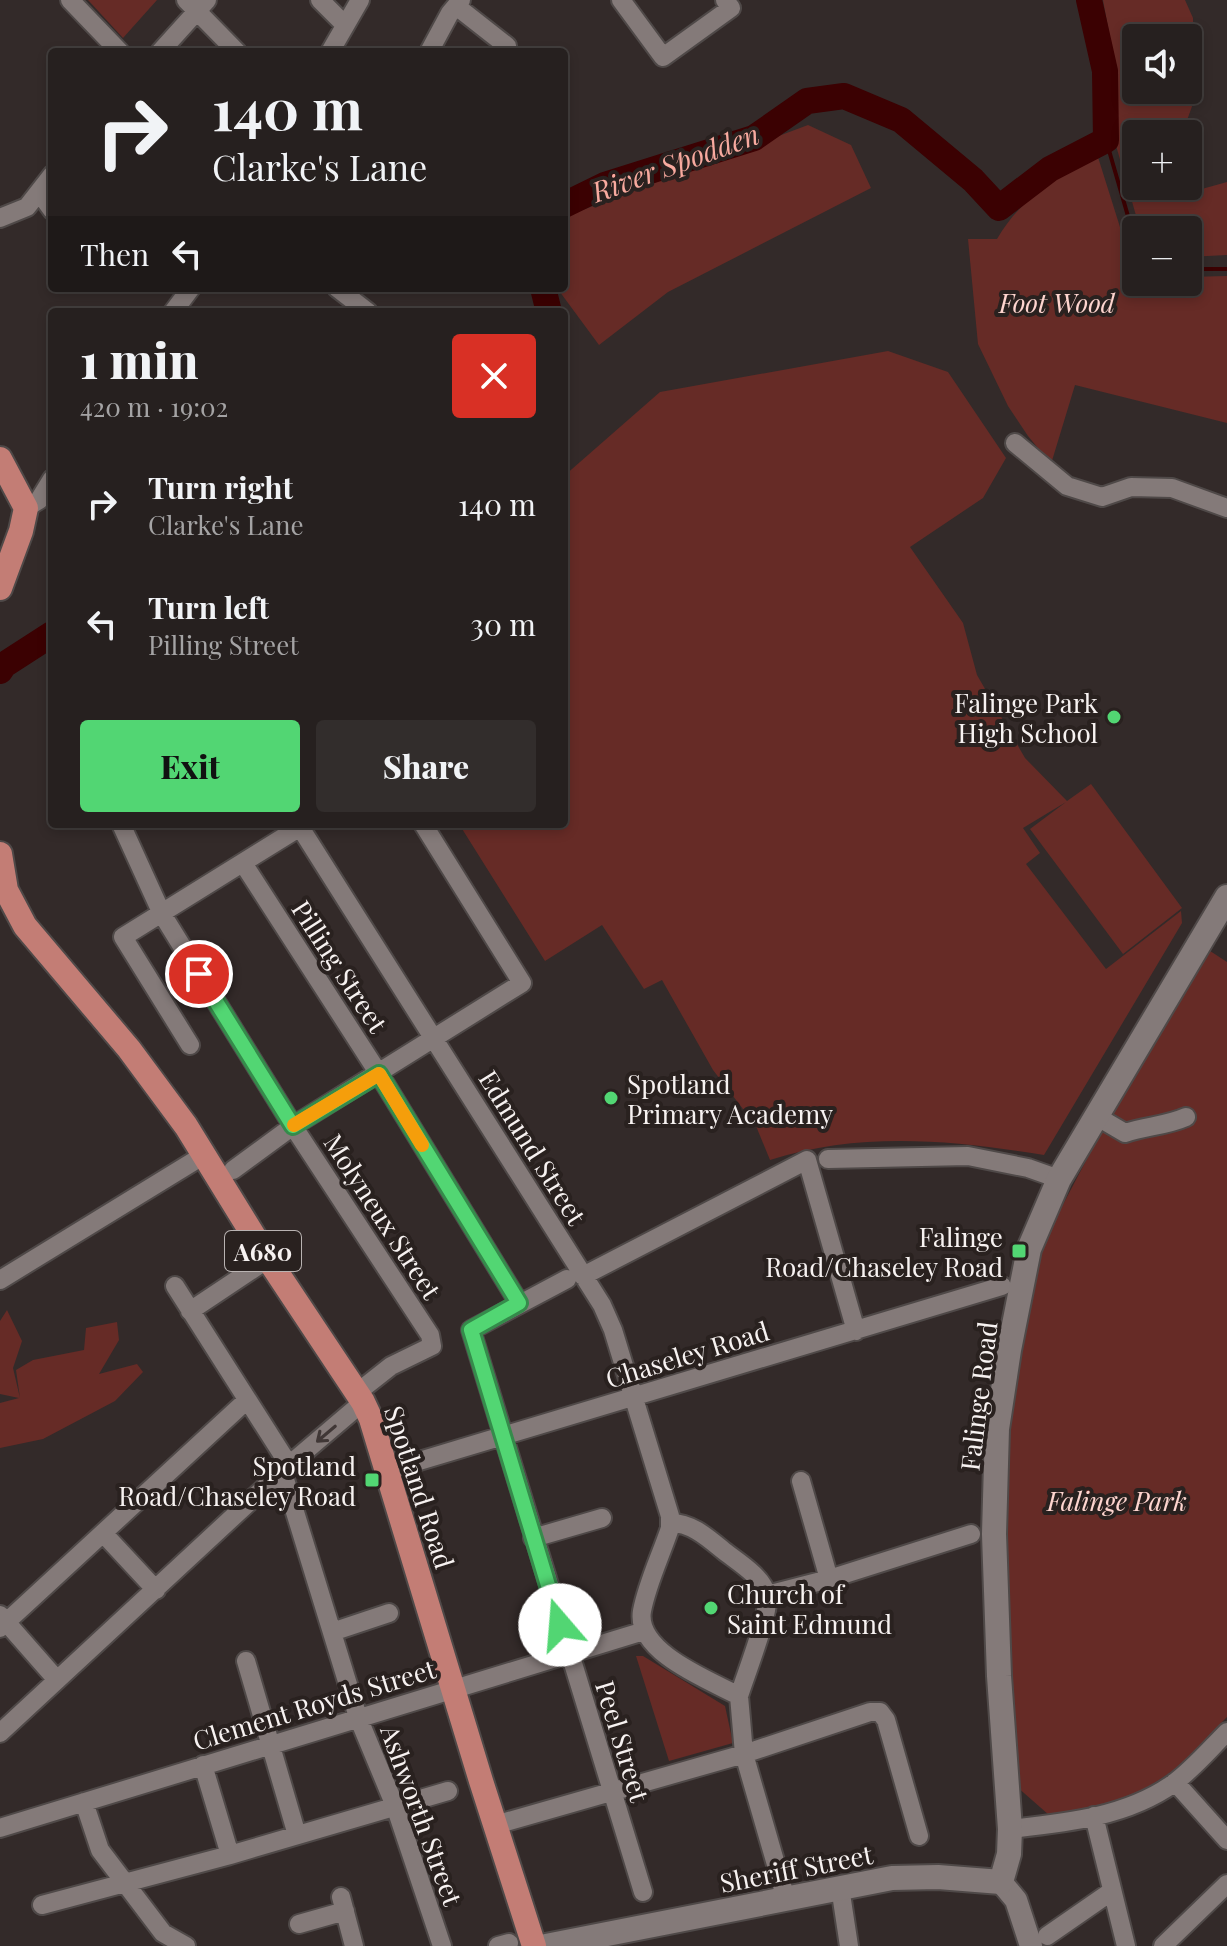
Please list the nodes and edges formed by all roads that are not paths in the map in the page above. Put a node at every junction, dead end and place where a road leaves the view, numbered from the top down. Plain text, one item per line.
1 (70, 0) edge
2 (320, 0) edge
3 (360, 0) edge
4 (621, 0) edge
5 (725, 0) edge
6 (458, 2) edge
7 (196, 4) edge
8 (345, 25) junction
9 (507, 46) dead end
10 (116, 48) edge
11 (163, 48) edge
12 (234, 48) edge
13 (332, 48) edge
14 (431, 48) edge
15 (48, 180) edge
16 (39, 192) junction
17 (48, 204) edge
18 (0, 218) edge
19 (342, 292) edge
20 (363, 308) edge
21 (1015, 443) dead end
22 (0, 459) edge
23 (48, 485) edge
24 (26, 508) junction
25 (1227, 508) edge
26 (0, 588) edge
27 (123, 828) edge
28 (296, 828) edge
29 (303, 828) edge
30 (425, 828) edge
31 (0, 854) edge
32 (243, 863) junction
33 (1227, 897) edge
34 (162, 914) junction
35 (434, 1040) junction
36 (190, 1045) dead end
37 (379, 1074) junction
38 (1096, 1116) junction
39 (1186, 1117) dead end
40 (293, 1126) junction
41 (204, 1155) junction
42 (828, 1159) dead end
43 (233, 1170) dead end
44 (1059, 1179) junction
45 (268, 1259) junction
46 (575, 1278) junction
47 (0, 1280) edge
48 (175, 1286) dead end
49 (1002, 1286) dead end
50 (519, 1303) junction
51 (190, 1311) junction
52 (856, 1331) junction
53 (360, 1397) junction
54 (633, 1397) junction
55 (247, 1400) junction
56 (504, 1437) junction
57 (286, 1469) junction
58 (386, 1471) junction
59 (801, 1481) dead end
60 (602, 1518) dead end
61 (671, 1523) junction
62 (103, 1533) junction
63 (971, 1534) dead end
64 (533, 1538) junction
65 (829, 1579) junction
66 (156, 1590) junction
67 (767, 1595) junction
68 (389, 1613) dead end
69 (2, 1622) edge
70 (644, 1631) junction
71 (332, 1632) junction
72 (569, 1654) junction
73 (246, 1661) dead end
74 (57, 1680) junction
75 (452, 1688) junction
76 (739, 1696) junction
77 (358, 1717) junction
78 (1227, 1732) edge
79 (0, 1733) edge
80 (272, 1744) junction
81 (744, 1754) junction
82 (203, 1765) junction
83 (1175, 1782) junction
84 (448, 1791) dead end
85 (610, 1791) junction
86 (84, 1802) junction
87 (395, 1806) junction
88 (1094, 1816) junction
89 (495, 1825) junction
90 (0, 1828) edge
91 (1010, 1829) junction
92 (297, 1835) junction
93 (919, 1836) dead end
94 (1227, 1840) edge
95 (230, 1855) junction
96 (1001, 1882) junction
97 (125, 1884) junction
98 (1227, 1884) edge
99 (840, 1887) junction
100 (1112, 1891) junction
101 (643, 1892) dead end
102 (786, 1899) junction
103 (42, 1905) dead end
104 (299, 1924) dead end
105 (595, 1939) edge
106 (1039, 1941) edge
107 (186, 1946) edge
108 (354, 1946) edge
109 (442, 1946) edge
110 (534, 1946) edge
111 (546, 1946) edge
112 (849, 1946) edge
113 (1126, 1946) edge
114 (1163, 1946) edge

1 - 10 street
2 - 8 street
3 - 8 street
4 - 5 street
6 - 9 street
6 - 14 street
7 - 11 street
7 - 12 street
8 - 13 street
15 - 16 street
16 - 17 street
16 - 18 street
19 - 20 street
21 - 25 street
22 - 24 main road
23 - 24 street
24 - 26 main road
27 - 34 street, Molyneux Street
28 - 32 street
29 - 35 street, Edmund Street
30 - 35 street
31 - 41 main road, Spotland Road / A680
32 - 34 street
32 - 37 street, Pilling Street
33 - 38 main road, Falinge Road
34 - 36 street
34 - 40 street, Molyneux Street
35 - 37 street
35 - 46 street, Edmund Street
37 - 40 street
37 - 50 street, Pilling Street
38 - 39 street
38 - 44 main road, Falinge Road
40 - 43 street
40 - 53 street, Molyneux Street
41 - 45 main road, Spotland Road / A680
41 - 47 street
42 - 44 street
44 - 91 main road, Falinge Road
45 - 51 street
45 - 53 main road, Spotland Road / A680
46 - 50 street
46 - 52 street
46 - 54 street, Edmund Street
48 - 51 street, Ashworth Street
49 - 52 street, Chaseley Road
50 - 56 street, Peel Street
51 - 55 street, Ashworth Street
52 - 54 street, Chaseley Road
53 -> 57 street
53 - 58 main road, Spotland Road / A680
54 - 56 street, Chaseley Road
54 - 61 street, Edmund Street
55 - 57 street, Ashworth Street
55 - 62 street
56 - 58 street, Chaseley Road
56 - 64 street, Peel Street
57 - 66 street
57 - 71 street, Ashworth Street
58 - 75 main road, Spotland Road / A680
59 - 65 street
60 - 64 street
61 - 67 street
61 - 70 street
62 - 66 street
62 - 69 street
63 - 65 street
64 - 72 street, Peel Street
65 - 67 street
66 - 74 street
67 - 76 street
68 - 71 street
69 - 74 street
70 - 72 street, Clement Royds Street
70 - 76 street
71 - 77 street, Ashworth Street
72 - 75 street, Clement Royds Street
72 - 85 street, Peel Street
73 - 80 street
74 - 79 street
75 - 77 street, Clement Royds Street
75 - 89 main road, Spotland Road / A680
76 - 81 street
77 - 80 street, Clement Royds Street
77 - 87 street, Ashworth Street
78 - 83 street
80 - 82 street, Clement Royds Street
80 - 92 street
81 - 85 street
81 - 93 street
81 - 102 street
82 - 86 street, Clement Royds Street
82 - 95 street
83 - 88 street
83 - 94 street
84 - 87 street
85 - 89 street
85 - 101 street, Peel Street
86 - 90 street, Clement Royds Street
86 - 97 street
87 - 92 street
87 - 109 street, Ashworth Street
88 - 91 street
88 - 100 street
89 - 110 main road, Spotland Road / A680
91 - 96 main road, Falinge Road
92 - 95 street
95 - 97 street
96 - 99 main road, Sheriff Street
96 - 106 street
97 - 103 street
97 - 107 street
98 - 114 street
99 - 102 main road, Sheriff Street
99 - 112 street
100 - 106 street
100 - 113 street
102 - 105 main road, Sheriff Street
104 - 108 street
105 - 111 main road, Sheriff Street

